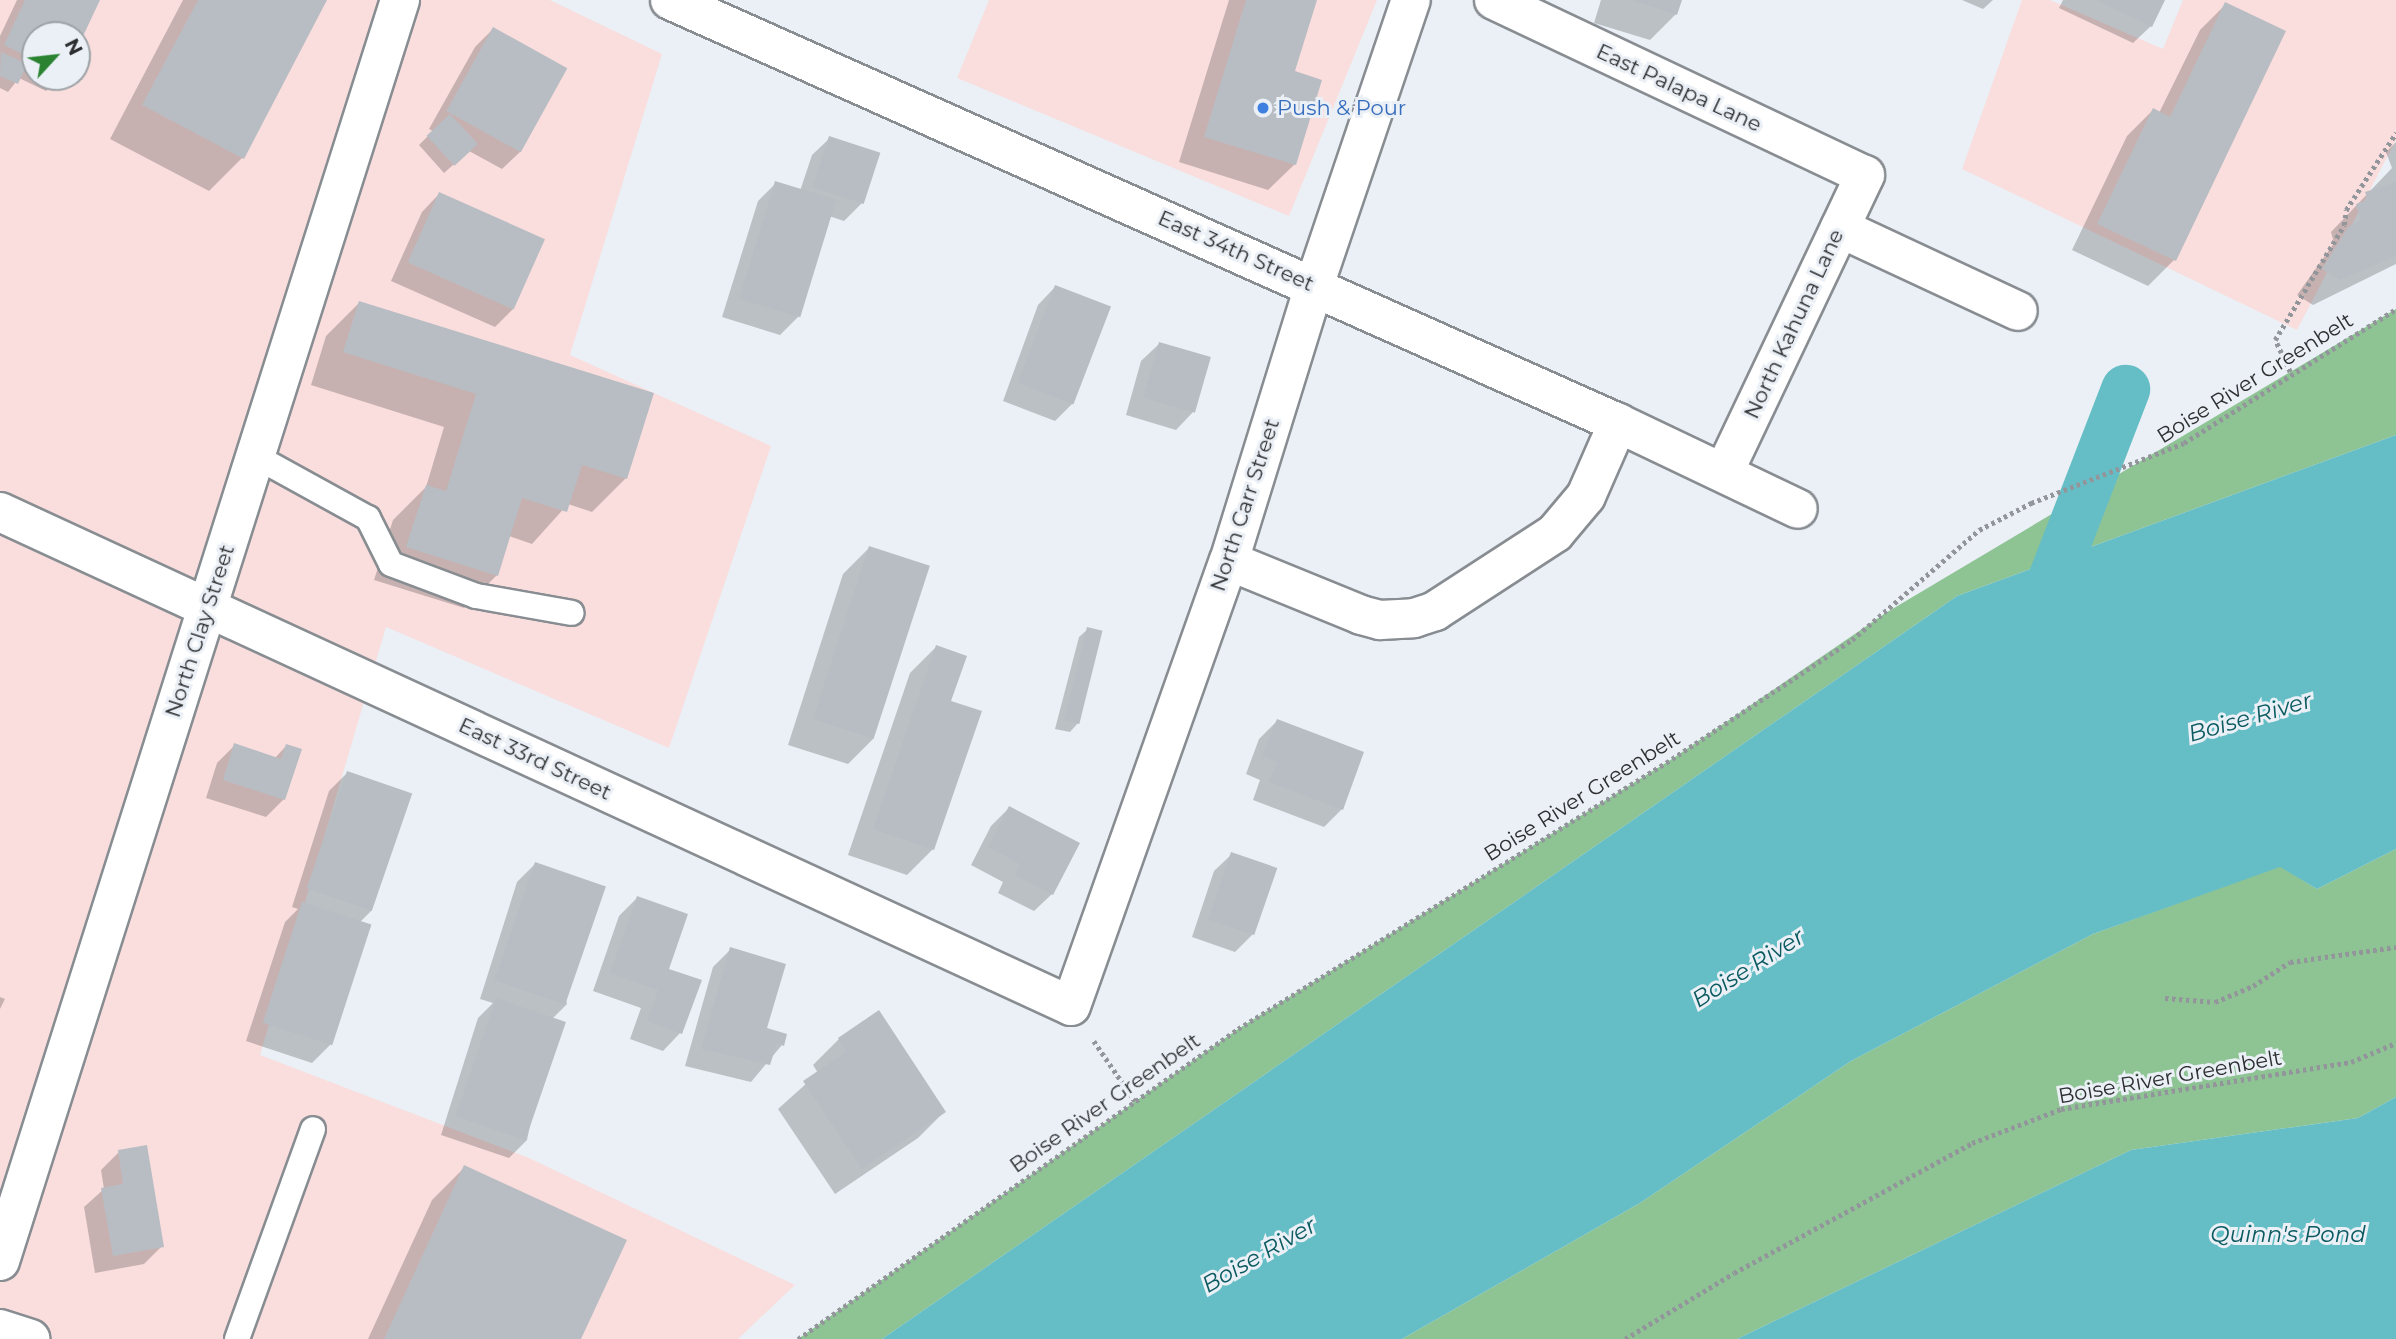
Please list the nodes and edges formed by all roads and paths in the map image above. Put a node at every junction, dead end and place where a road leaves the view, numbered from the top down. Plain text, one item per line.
1 (400, 0) edge
2 (670, 0) edge
3 (1411, 0) edge
4 (1494, 0) edge
5 (2396, 132) edge
6 (1865, 175) joint
7 (1840, 228) junction
8 (1314, 286) junction
9 (2396, 309) edge
10 (2018, 311) dead end
11 (2290, 372) junction
12 (1618, 423) junction
13 (256, 456) junction
14 (1724, 472) junction
15 (1798, 509) dead end
16 (0, 512) edge
17 (1229, 561) junction
18 (207, 607) junction
19 (572, 613) dead end
20 (2396, 947) edge
21 (2165, 998) dead end
22 (1070, 1006) junction
23 (2396, 1043) edge
24 (1135, 1101) junction
25 (313, 1129) dead end
26 (0, 1261) edge
27 (0, 1329) edge
28 (30, 1339) edge
29 (237, 1339) edge
30 (798, 1339) edge
31 (1625, 1339) edge

1 - 13 street, North Clay Street
2 - 8 street, East 34th Street
3 - 8 street, North Carr Street
4 - 6 street, East Palapa Lane
5 - 11 path
6 - 7 street, North Kahuna Lane
7 - 10 street
7 - 14 street, North Kahuna Lane
8 - 12 street, East 34th Street
8 - 17 street, North Carr Street
9 - 11 path, Boise River Greenbelt
11 - 24 path, Boise River Greenbelt
12 - 14 street, East 34th Street
12 - 17 street
13 - 18 street, North Clay Street
13 - 19 lane
14 - 15 street, East 34th Street
16 - 18 street, East 33rd Street
17 - 22 street, North Carr Street
18 - 22 street, East 33rd Street
18 - 26 street, North Clay Street
20 - 21 path
22 - 24 path
23 - 31 path, Boise River Greenbelt
24 - 30 path, Boise River Greenbelt
25 - 29 lane
27 - 28 street

